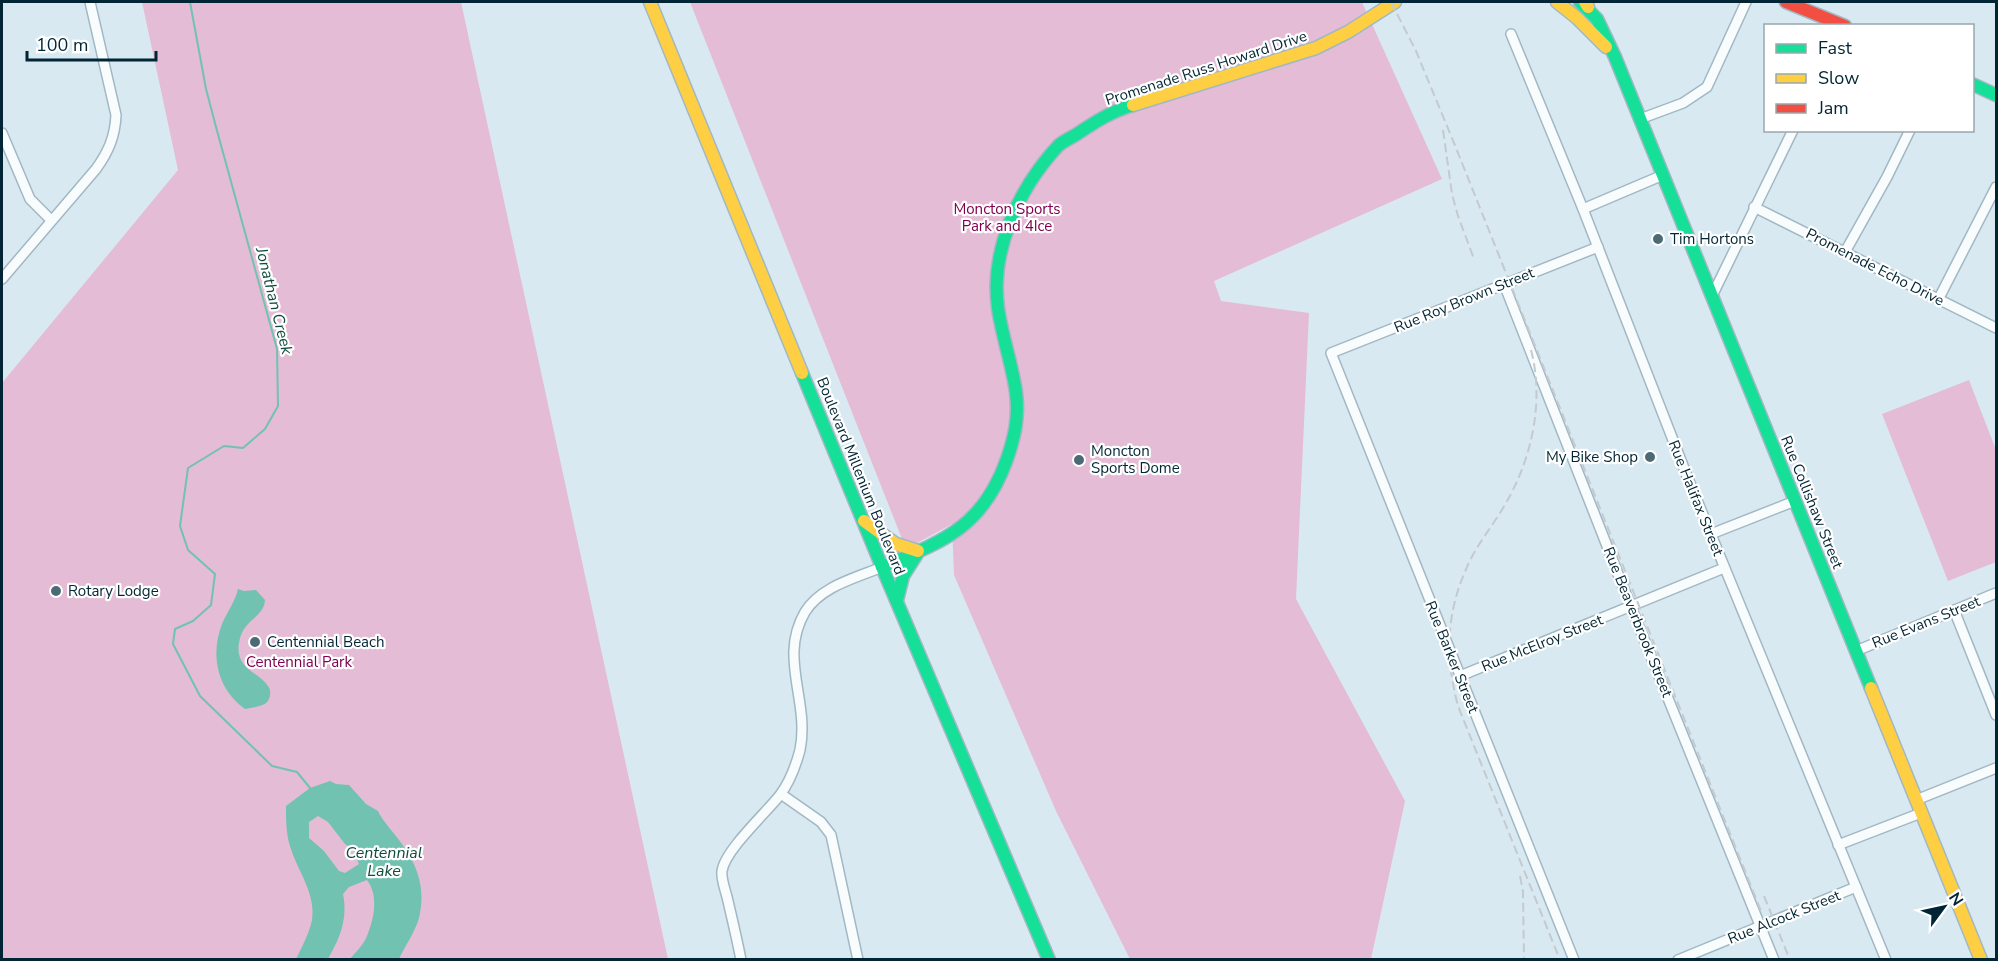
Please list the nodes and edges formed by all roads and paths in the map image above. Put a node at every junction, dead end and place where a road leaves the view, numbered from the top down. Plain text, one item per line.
1 (90, 2) edge
2 (650, 2) edge
3 (1395, 2) edge
4 (1557, 2) edge
5 (1746, 2) edge
6 (1789, 2) edge
7 (1584, 3) edge
8 (1840, 24) edge
9 (1511, 34) dead end
10 (1615, 57) junction
11 (1974, 85) edge
12 (1996, 95) edge
13 (1640, 119) junction
14 (1792, 132) edge
15 (1909, 132) edge
16 (2, 133) edge
17 (1663, 175) junction
18 (1996, 187) edge
19 (1754, 207) junction
20 (1583, 209) junction
21 (51, 220) junction
22 (1598, 247) junction
23 (1845, 252) junction
24 (2, 279) edge
25 (1504, 284) junction
26 (1712, 296) junction
27 (1940, 298) junction
28 (1996, 328) edge
29 (1330, 353) joint
30 (1795, 501) junction
31 (863, 520) junction
32 (1711, 534) junction
33 (920, 551) junction
34 (882, 567) junction
35 (1725, 567) junction
36 (1996, 593) edge
37 (897, 602) junction
38 (1631, 607) junction
39 (1954, 610) junction
40 (1856, 651) junction
41 (1460, 676) junction
42 (1996, 715) edge
43 (1996, 768) edge
44 (781, 794) junction
45 (1916, 800) junction
46 (1921, 813) junction
47 (1838, 845) junction
48 (1856, 887) junction
49 (1760, 927) junction
50 (741, 960) edge
51 (858, 960) edge
52 (1049, 960) edge
53 (1574, 960) edge
54 (1678, 960) edge
55 (1774, 960) edge
56 (1886, 960) edge
57 (1981, 960) edge

1 - 21 street
2 - 31 street, Boulevard Millenium Boulevard
3 - 33 street, Promenade Russ Howard Drive
4 - 10 street, Rue Collishaw Street
5 - 13 street
6 - 8 street
7 - 10 street, Rue Collishaw Street
9 - 20 street, Rue Halifax Street
10 - 13 street, Rue Collishaw Street
11 - 12 street
13 - 17 street, Rue Collishaw Street
14 - 19 street
15 - 23 street
16 - 21 street
17 - 20 street
17 - 26 street, Rue Collishaw Street
18 - 27 street
19 - 23 street, Promenade Echo Drive
19 - 26 street
20 - 22 street, Rue Halifax Street
21 - 24 street
22 - 25 street, Rue Roy Brown Street
22 - 32 street, Rue Halifax Street
23 - 27 street, Promenade Echo Drive
25 - 29 street, Rue Roy Brown Street
25 - 38 street, Rue Beaverbrook Street
26 - 30 street, Rue Collishaw Street
27 - 28 street, Promenade Echo Drive
29 - 41 street, Rue Barker Street
30 - 32 street
30 - 40 street, Rue Collishaw Street
31 - 33 street
31 - 34 street, Boulevard Millenium Boulevard
32 - 35 street, Rue Halifax Street
33 - 34 street, Promenade Russ Howard Drive
33 - 37 street
34 - 37 street, Boulevard Millenium Boulevard
34 - 44 street
35 - 38 street, Rue McElroy Street
35 - 47 street, Rue Halifax Street
36 - 39 street, Rue Evans Street
37 - 52 street, Boulevard Millenium Boulevard
38 - 41 street, Rue McElroy Street
38 - 49 street, Rue Beaverbrook Street
39 - 40 street, Rue Evans Street
39 - 42 street
40 - 45 street, Rue Collishaw Street
41 - 53 street, Rue Barker Street
43 - 45 street
44 - 50 street
44 - 51 street
45 - 46 street, Rue Collishaw Street
46 - 47 street
46 - 57 street, Rue Collishaw Street
47 - 48 street, Rue Halifax Street
48 - 49 street, Rue Alcock Street
48 - 56 street, Rue Halifax Street
49 - 54 street, Rue Alcock Street
49 - 55 street, Rue Beaverbrook Street

